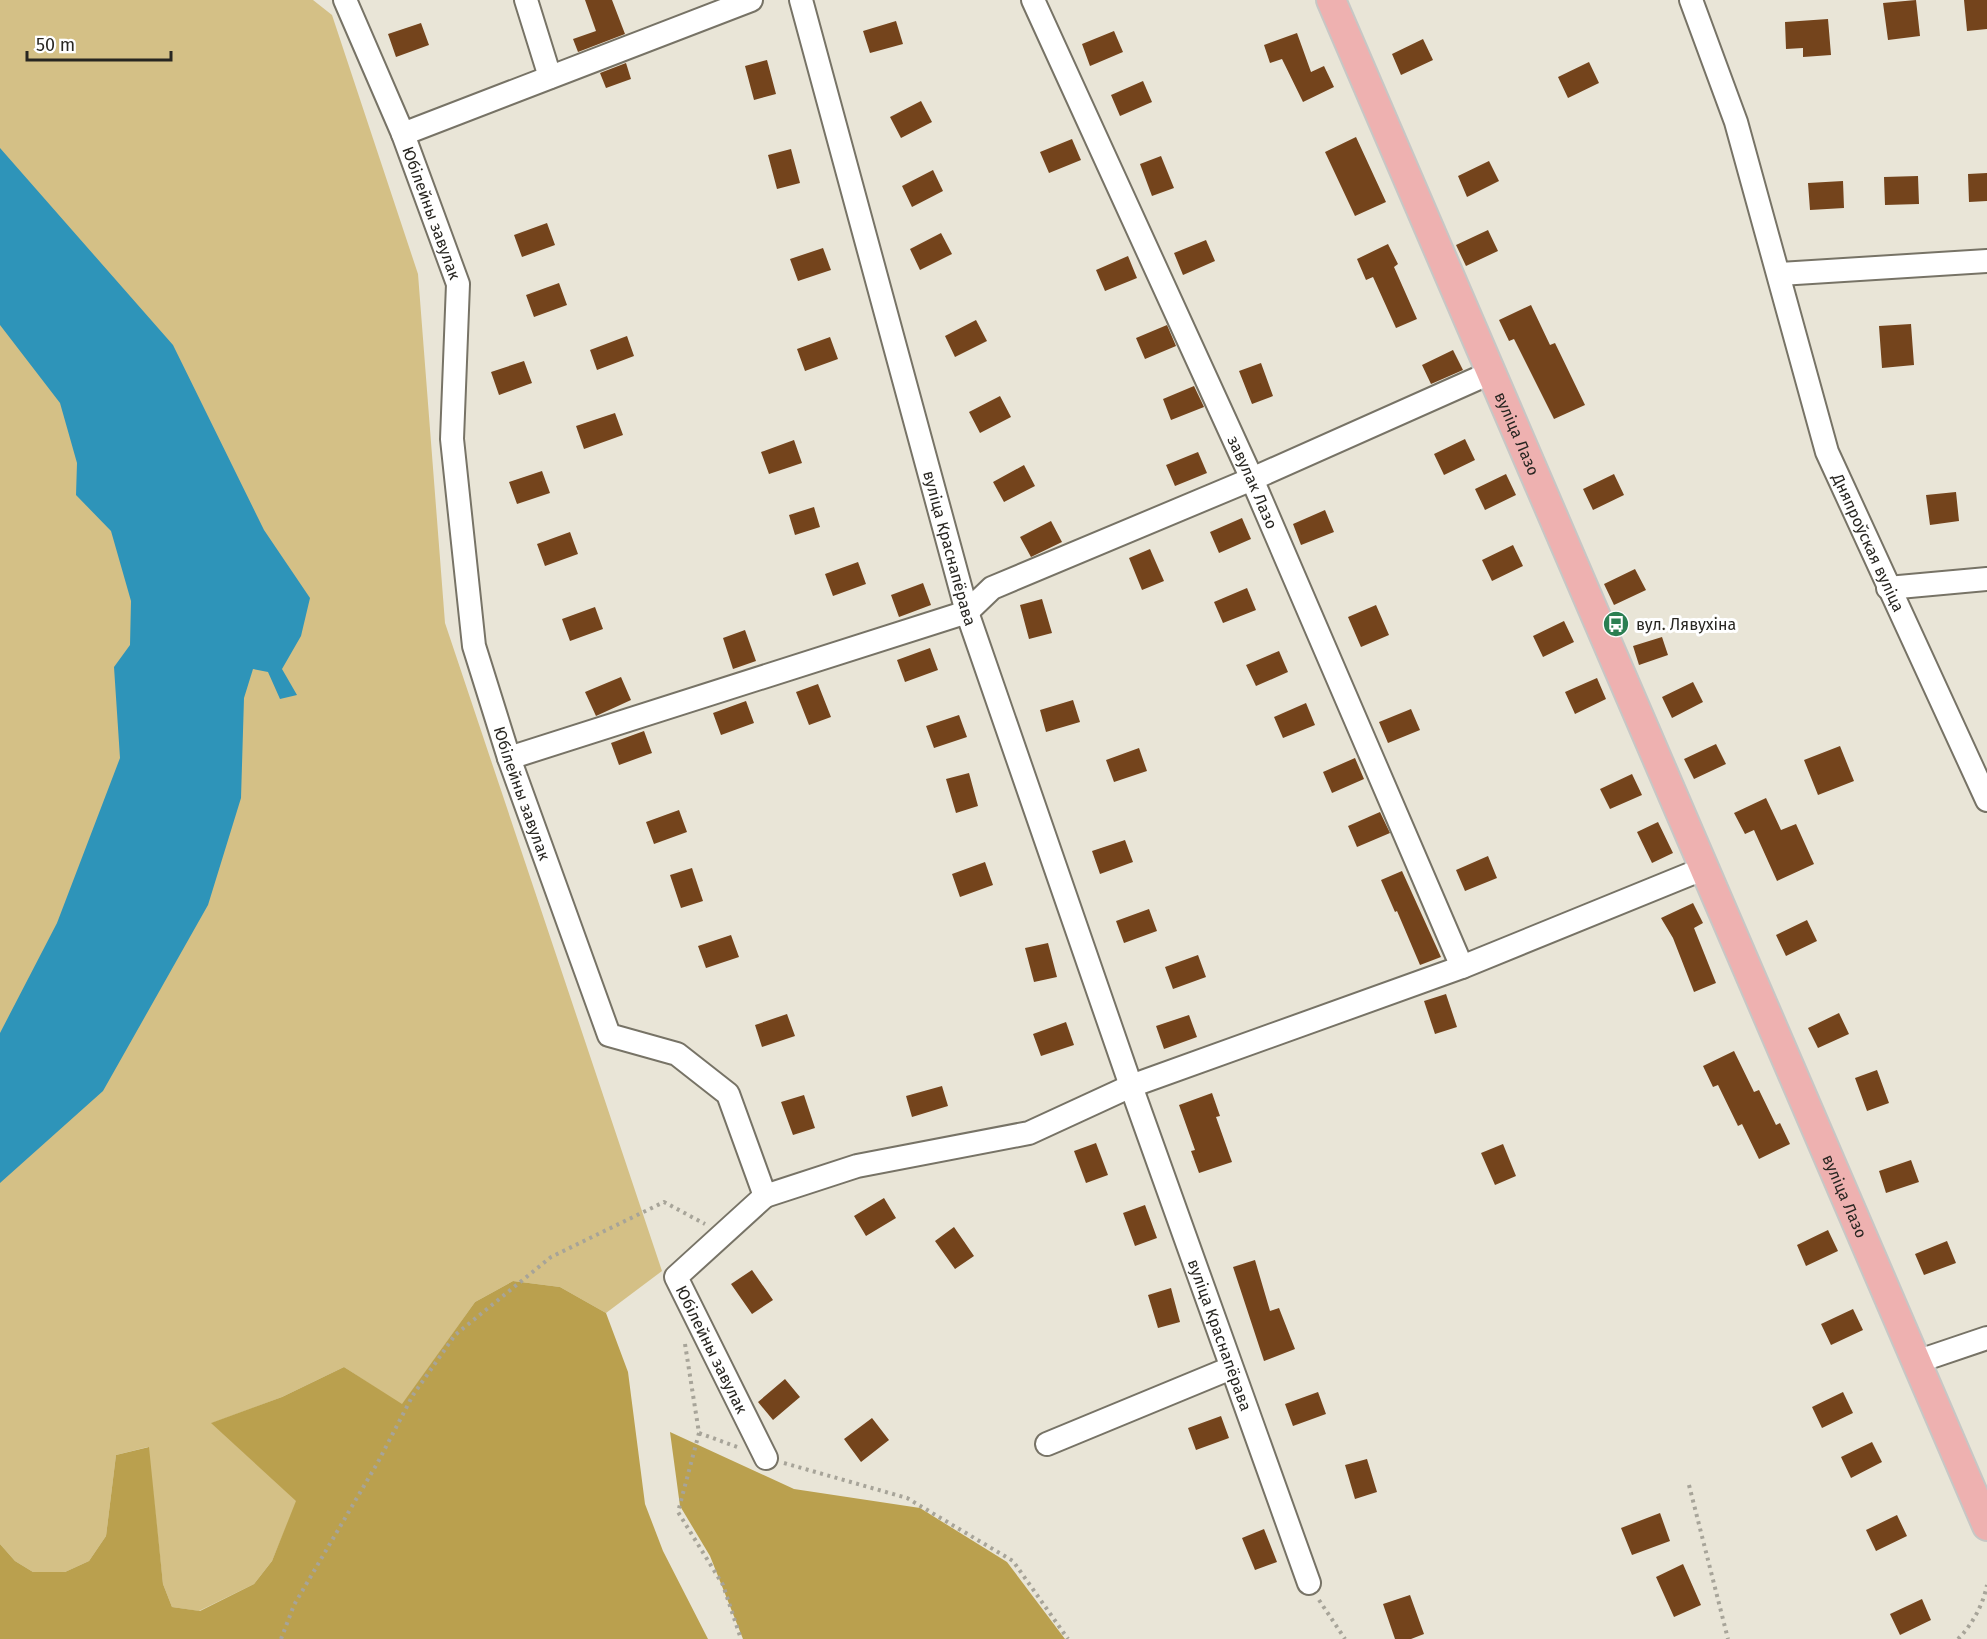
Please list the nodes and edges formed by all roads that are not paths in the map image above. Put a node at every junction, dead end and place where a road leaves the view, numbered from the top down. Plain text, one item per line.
1 (345, 0) edge
2 (526, 0) edge
3 (751, 0) edge
4 (801, 0) edge
5 (1033, 0) edge
6 (1331, 0) edge
7 (1691, 0) edge
8 (550, 77) junction
9 (403, 134) junction
10 (1987, 261) edge
11 (1780, 274) junction
12 (1490, 373) junction
13 (1252, 479) junction
14 (1987, 579) edge
15 (1888, 588) junction
16 (967, 612) junction
17 (509, 758) junction
18 (1987, 800) edge
19 (1705, 868) junction
20 (1462, 967) junction
21 (1131, 1086) junction
22 (765, 1196) junction
23 (1987, 1338) edge
24 (1916, 1362) junction
25 (1230, 1368) junction
26 (1047, 1444) dead end
27 (766, 1458) road end
28 (1987, 1526) edge
29 (1308, 1583) road end

1 - 9 street, Юбілейны завулак
2 - 8 street
3 - 8 street
4 - 16 street, вуліца Краснапёрава
5 - 13 street, завулак Лазо
6 - 12 main road, вуліца Лазо
7 - 11 street, Дняпроўская вуліца
8 - 9 street
9 - 17 street, Юбілейны завулак
10 - 11 street
11 - 15 street, Дняпроўская вуліца
12 - 13 street
12 - 19 main road, вуліца Лазо
13 - 16 street
13 - 20 street, завулак Лазо
14 - 15 street
15 - 18 street, Дняпроўская вуліца
16 - 17 street
16 - 21 street, вуліца Краснапёрава
17 - 22 street, Юбілейны завулак
19 - 20 street
19 - 24 main road, вуліца Лазо
20 - 21 street
21 - 22 street
21 - 25 street, вуліца Краснапёрава
22 - 27 street, Юбілейны завулак
23 - 24 street
24 - 28 main road, вуліца Лазо
25 - 26 street
25 - 29 street, вуліца Краснапёрава

